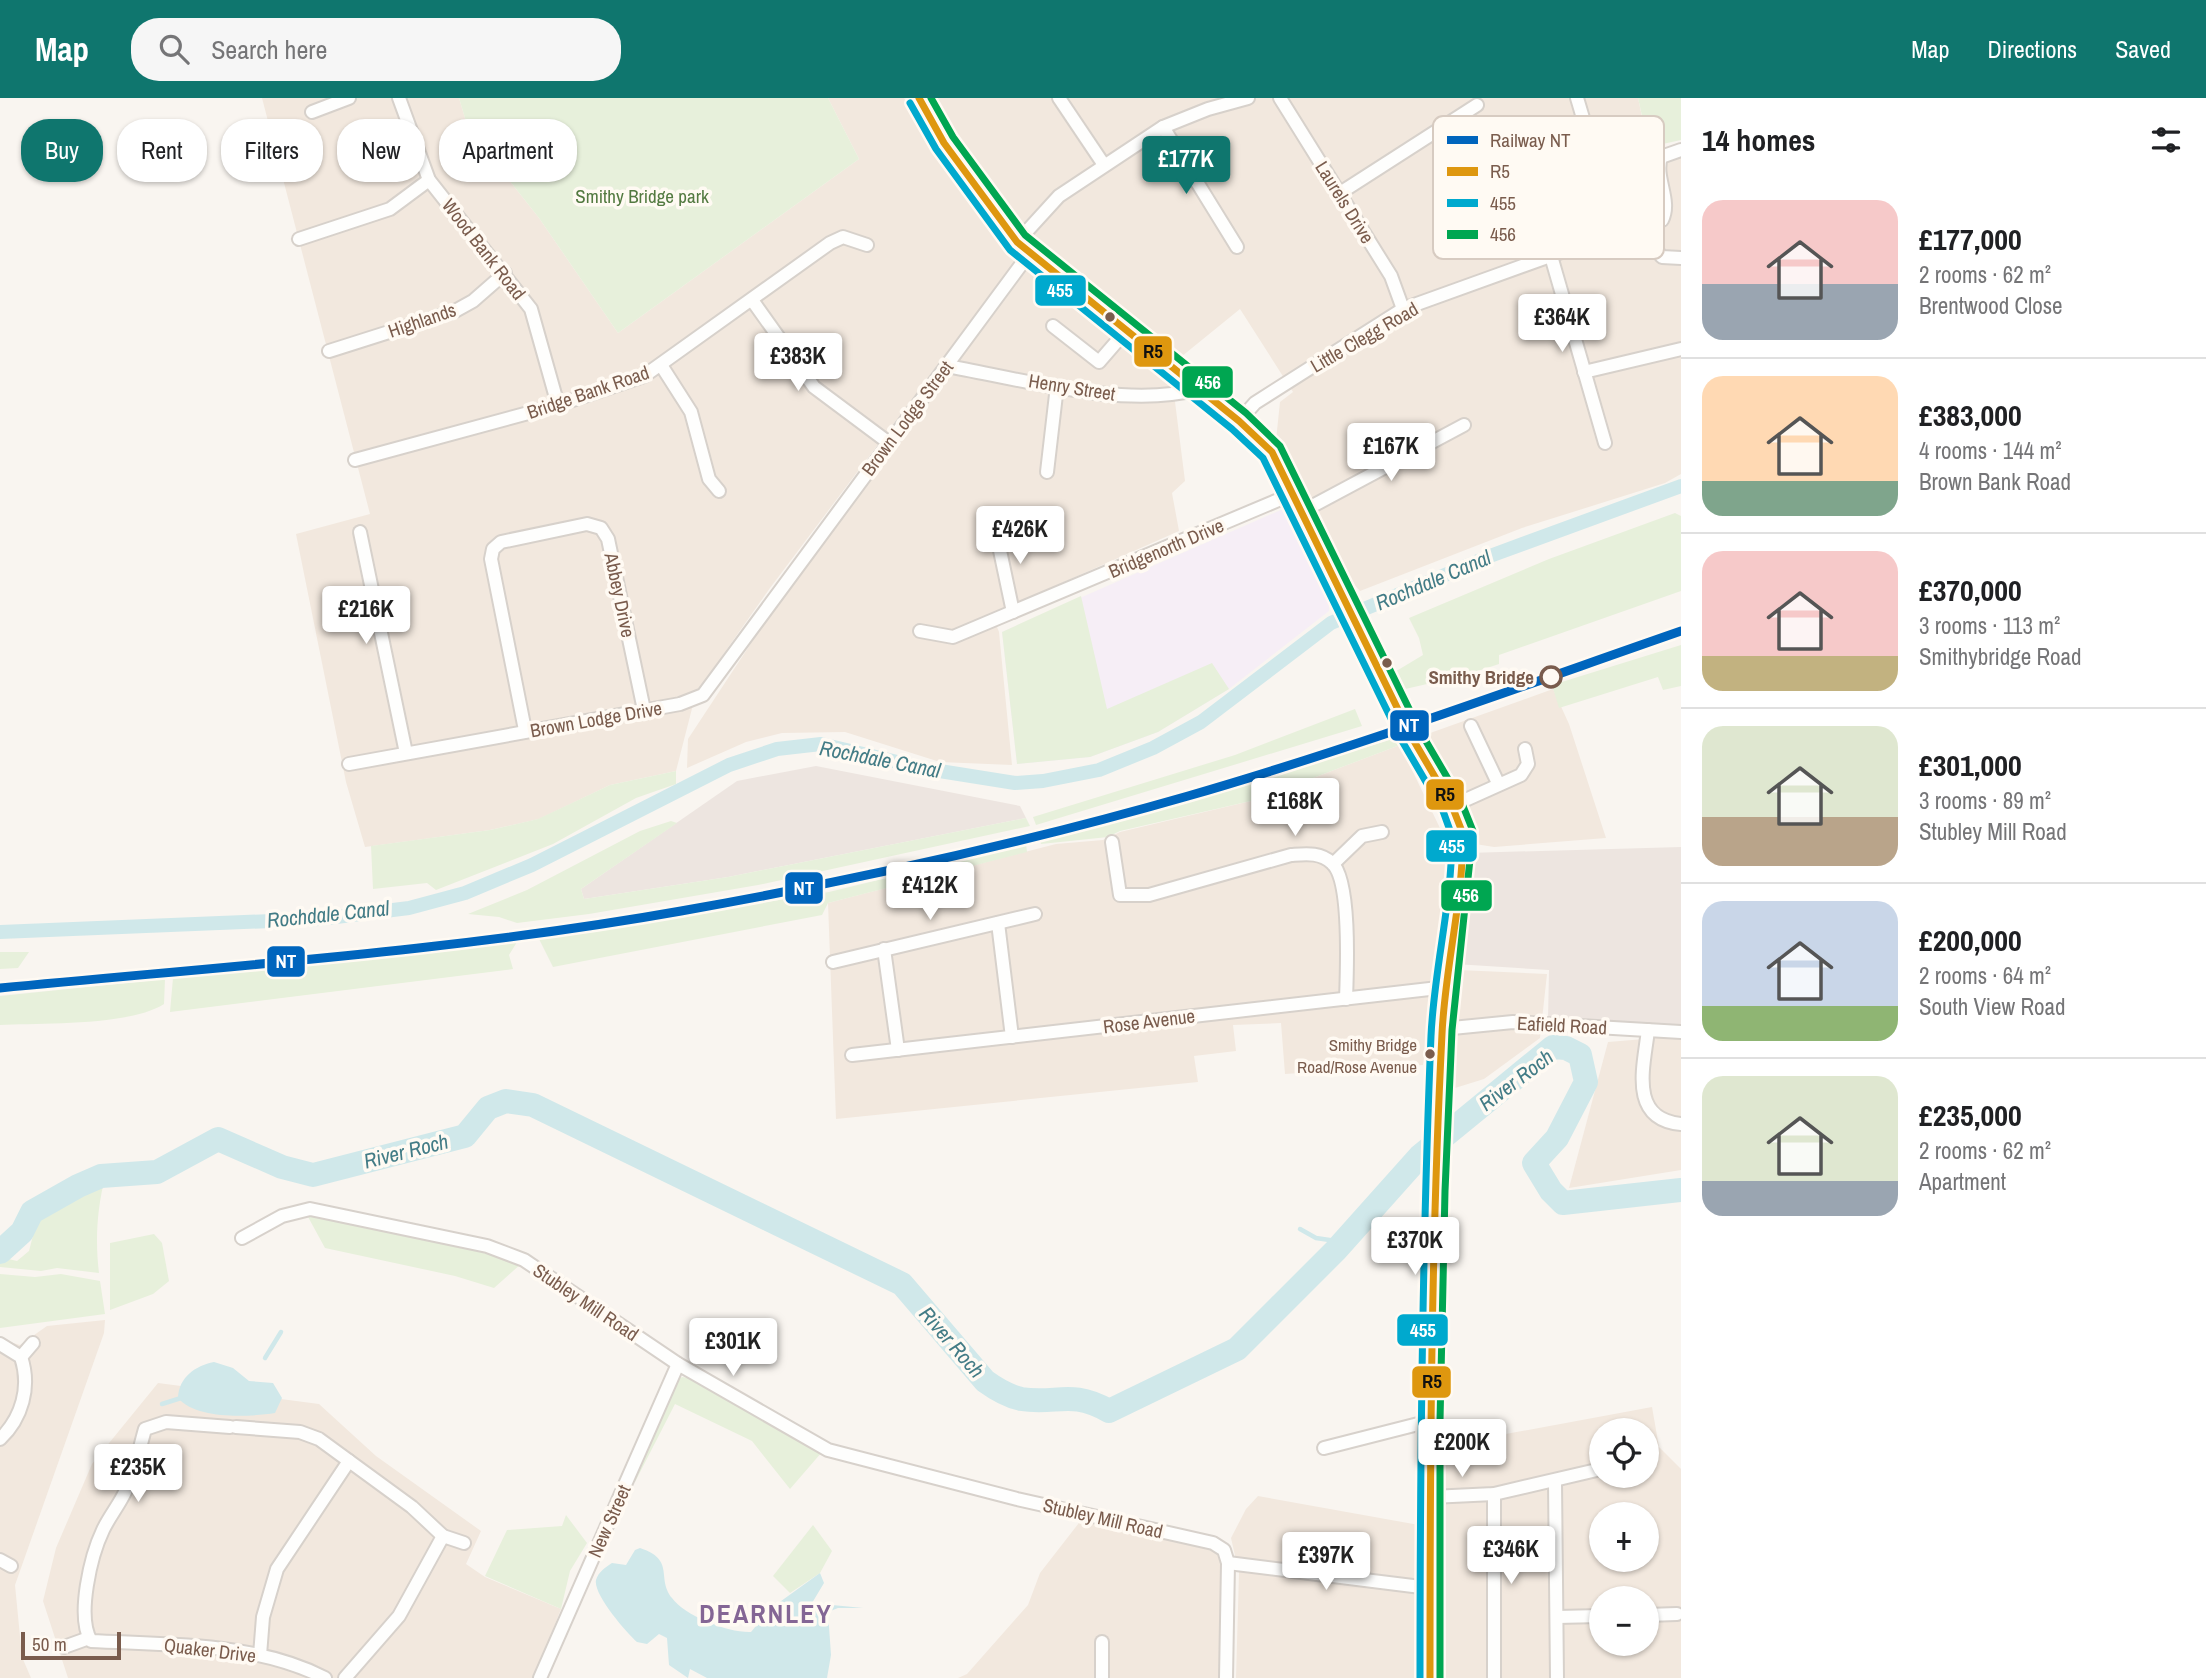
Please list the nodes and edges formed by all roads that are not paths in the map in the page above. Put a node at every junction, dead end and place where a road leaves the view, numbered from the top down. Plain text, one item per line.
1 (349, 98) edge
2 (399, 98) edge
3 (919, 98) edge
4 (1059, 98) edge
5 (1248, 98) edge
6 (1280, 98) edge
7 (1577, 98) edge
8 (1206, 104) edge
9 (1477, 105) dead end
10 (312, 113) dead end
11 (1460, 116) edge
12 (1582, 116) edge
13 (1163, 127) junction
14 (1433, 133) edge
15 (1681, 150) edge
16 (1664, 156) edge
17 (1104, 165) junction
18 (429, 180) junction
19 (1340, 193) junction
20 (1664, 195) edge
21 (1664, 216) edge
22 (299, 239) dead end
23 (1017, 242) junction
24 (867, 245) dead end
25 (1237, 247) dead end
26 (1029, 254) junction
27 (1542, 259) edge
28 (1551, 259) edge
29 (505, 273) junction
30 (752, 300) junction
31 (1403, 309) junction
32 (1054, 326) dead end
33 (1125, 331) junction
34 (1681, 349) edge
35 (330, 351) dead end
36 (660, 365) junction
37 (947, 366) junction
38 (1584, 372) junction
39 (1057, 386) junction
40 (1198, 389) junction
41 (558, 405) junction
42 (1239, 421) junction
43 (1464, 425) dead end
44 (889, 443) junction
45 (1605, 443) dead end
46 (355, 460) dead end
47 (1047, 472) dead end
48 (719, 491) dead end
49 (1295, 494) junction
50 (1303, 511) junction
51 (995, 527) dead end
52 (360, 532) dead end
53 (785, 582) joint
54 (1013, 612) junction
55 (920, 631) dead end
56 (644, 710) junction
57 (1471, 726) dead end
58 (526, 730) junction
59 (1525, 749) dead end
60 (405, 753) junction
61 (349, 764) dead end
62 (1499, 783) junction
63 (1452, 806) junction
64 (1382, 832) dead end
65 (1112, 842) dead end
66 (1333, 864) junction
67 (1035, 914) dead end
68 (998, 923) junction
69 (884, 949) junction
70 (833, 962) dead end
71 (1447, 987) junction
72 (1346, 999) junction
73 (1442, 1028) junction
74 (1648, 1030) junction
75 (1681, 1032) edge
76 (1012, 1037) junction
77 (898, 1050) junction
78 (852, 1055) dead end
79 (1681, 1124) edge
80 (242, 1238) dead end
81 (33, 1343) dead end
82 (0, 1344) edge
83 (22, 1357) junction
84 (678, 1364) junction
85 (1430, 1421) junction
86 (0, 1439) edge
87 (1324, 1448) dead end
88 (349, 1461) junction
89 (1589, 1472) edge
90 (1555, 1482) junction
91 (1494, 1494) junction
92 (1431, 1497) junction
93 (443, 1536) junction
94 (464, 1543) dead end
95 (1228, 1563) junction
96 (1429, 1588) junction
97 (1677, 1614) dead end
98 (1659, 1615) edge
99 (1589, 1616) edge
100 (1557, 1617) junction
101 (90, 1639) junction
102 (1102, 1642) dead end
103 (64, 1647) dead end
104 (260, 1656) junction
105 (325, 1678) edge
106 (345, 1678) edge
107 (540, 1678) edge
108 (1102, 1678) edge
109 (1226, 1678) edge
110 (1430, 1678) edge
111 (1494, 1678) edge
112 (1557, 1678) edge

1 - 10 street
2 - 18 street, Wood Bank Road
3 - 23 street
4 - 17 street
5 - 8 street
6 - 19 street, Laurels Drive
7 - 12 street
8 - 13 street
9 - 11 street
13 - 17 street
13 - 25 street
14 - 19 street
15 - 16 street
17 - 23 street
18 - 22 street
18 - 29 street, Wood Bank Road
19 - 31 street, Laurels Drive
20 - 21 street
23 - 26 street
24 - 30 street, Bridge Bank Road
26 - 33 street
26 - 37 street, Brown Lodge Street
27 - 31 street, Little Clegg Road
28 - 38 street
29 - 35 street, Highlands
29 - 41 street, Wood Bank Road
30 - 36 street, Bridge Bank Road
30 - 44 street
31 - 42 street, Little Clegg Road
32 - 33 street
33 - 40 street
34 - 38 street
36 - 41 street, Bridge Bank Road
36 - 48 street
37 - 39 street, Henry Street
37 - 44 street, Brown Lodge Street
38 - 45 street
39 - 40 street, Henry Street
39 - 47 street
40 - 42 street
41 - 46 street, Bridge Bank Road
42 - 49 street
43 - 50 street
44 - 53 street, Brown Lodge Street
49 - 50 street
49 - 54 street, Bridgenorth Drive
50 - 63 street
51 - 54 street
52 - 60 street
53 - 56 street, Brown Lodge Drive
54 - 55 street, Bridgenorth Drive
56 - 58 street, Brown Lodge Drive
56 - 58 street, Abbey Drive
57 - 62 street
58 - 60 street, Brown Lodge Drive
59 - 62 street
60 - 61 street, Brown Lodge Drive
62 - 63 street
63 - 71 street
64 - 66 street
65 - 66 street
66 - 72 street
67 - 68 street
68 - 69 street
68 - 76 street
69 - 70 street
69 - 77 street
71 - 72 street, Rose Avenue
71 - 73 street
72 - 76 street, Rose Avenue
73 - 74 street, Eafield Road
73 - 85 street
74 - 75 street, Eafield Road
74 - 79 street
76 - 77 street, Rose Avenue
77 - 78 street, Rose Avenue
80 - 84 street, Stubley Mill Road
81 - 83 street
82 - 83 street
83 - 86 street
84 - 95 street, Stubley Mill Road
84 - 107 street, New Street
85 - 87 street
85 - 92 street
88 - 93 street
88 - 101 street
88 - 104 street
89 - 90 street
90 - 91 street
90 - 100 street
91 - 92 street
91 - 111 street
92 - 96 street
93 - 94 street
93 - 106 street
95 - 96 street
95 - 109 street
96 - 110 street
97 - 98 street
99 - 100 street
100 - 112 street
101 - 103 street
101 - 104 street, Quaker Drive
102 - 108 street
104 - 105 street, Quaker Drive

